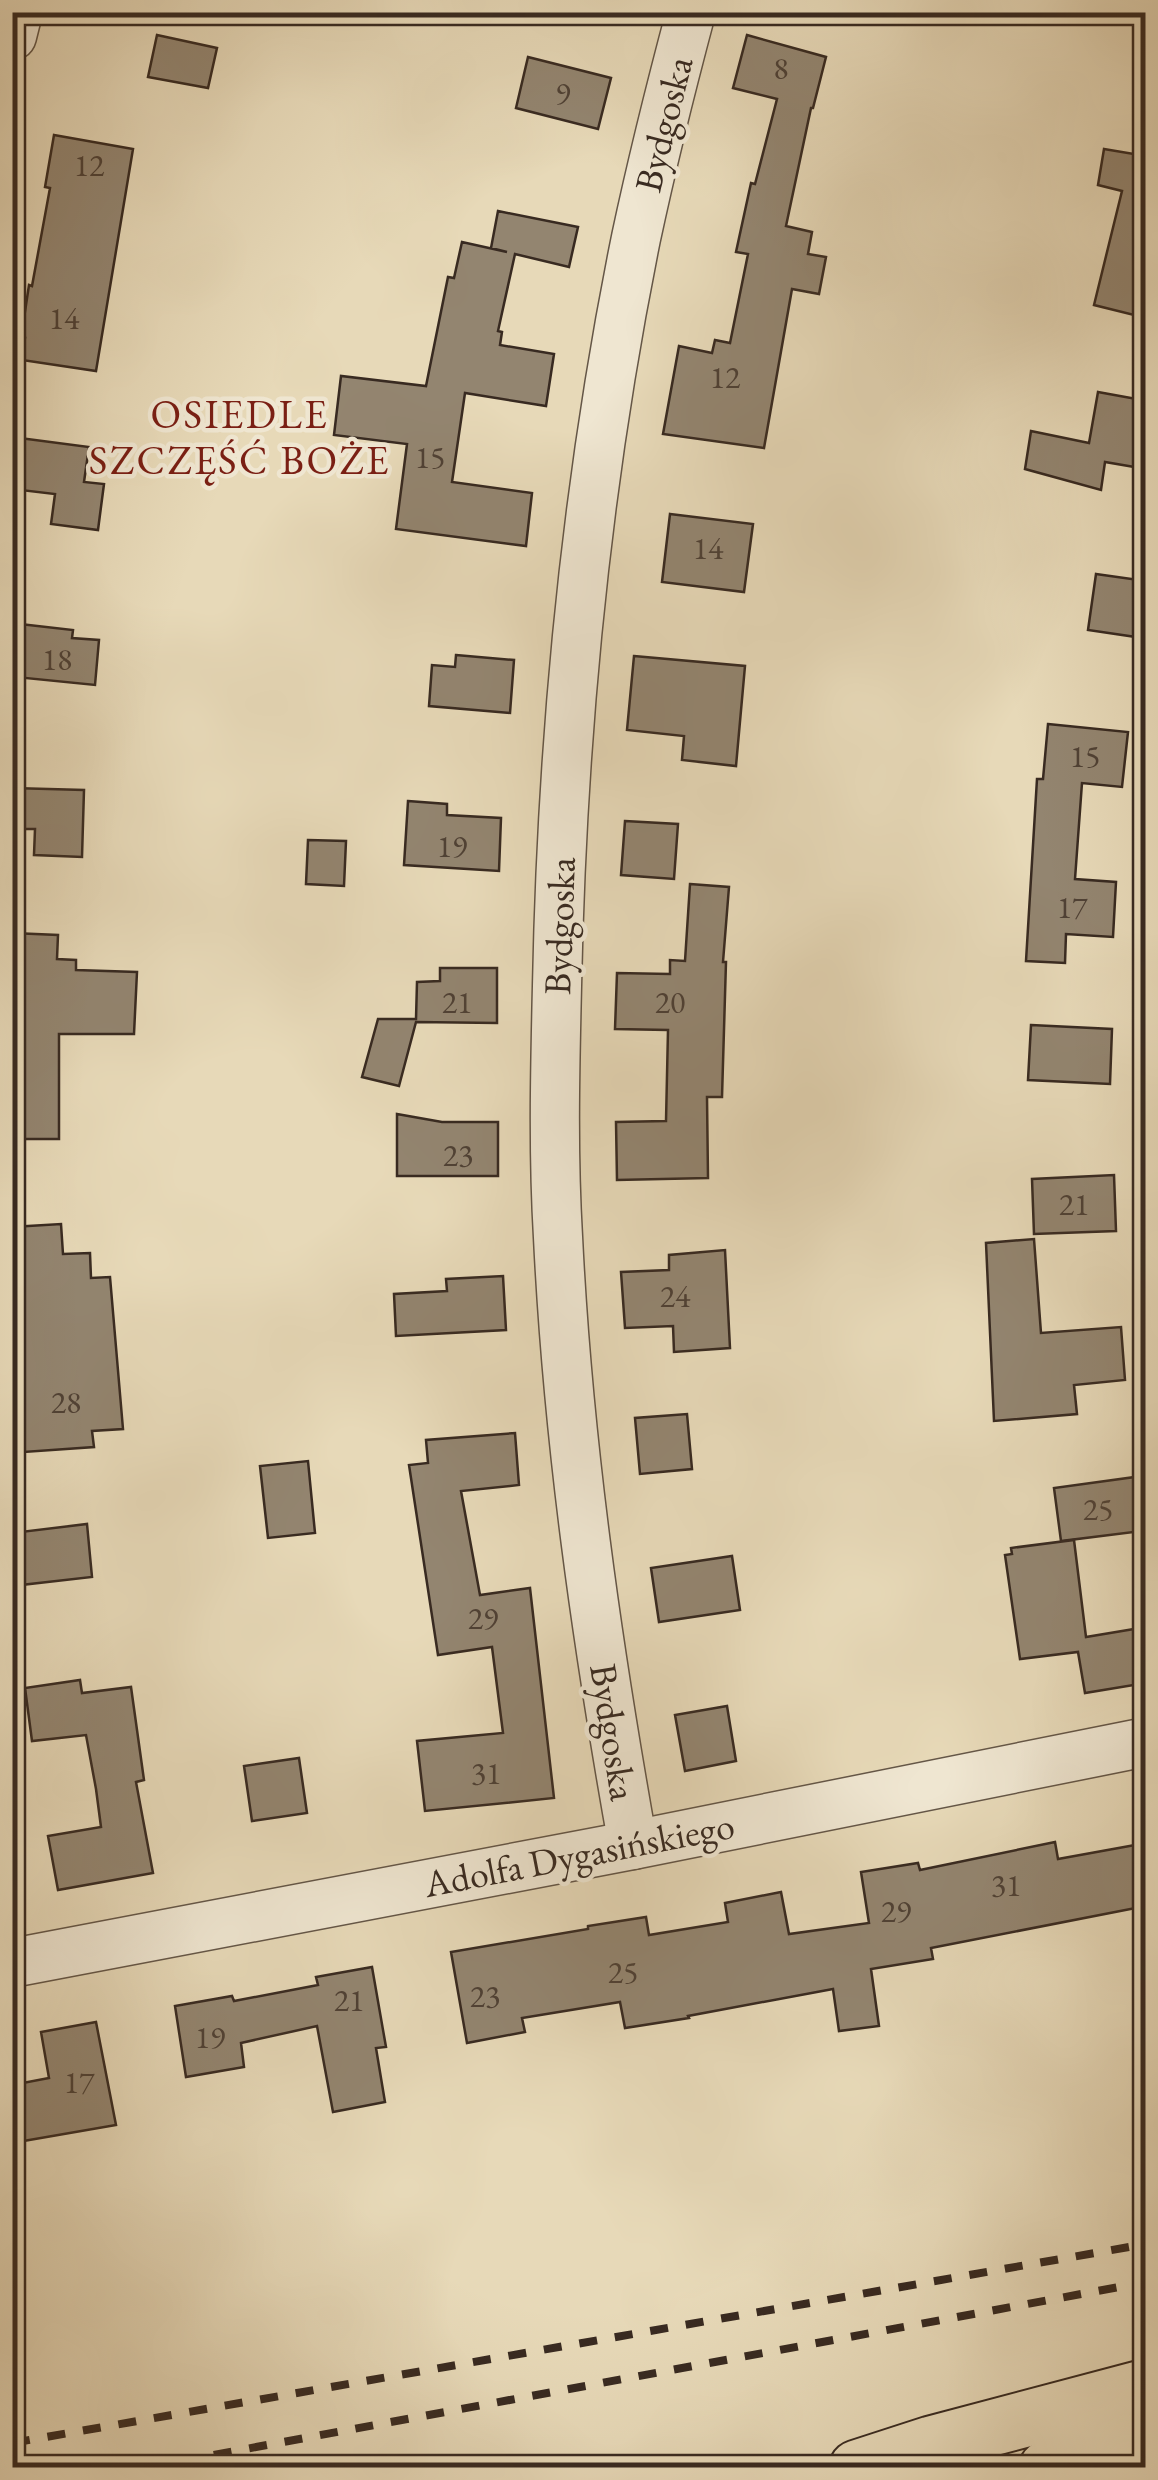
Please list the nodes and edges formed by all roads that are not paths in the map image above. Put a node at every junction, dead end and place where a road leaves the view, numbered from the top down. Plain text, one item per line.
1 (18, 12) edge
2 (690, 12) edge
3 (12, 36) edge
4 (1146, 1742) edge
5 (634, 1845) junction
6 (12, 1963) edge
7 (1146, 2386) edge
8 (1146, 2438) edge
9 (858, 2468) edge
10 (1047, 2468) edge

1 - 3 street
2 - 5 street, Bydgoska
4 - 5 street, Adolfa Dygasińskiego
5 - 6 street, Adolfa Dygasińskiego
7 - 9 main road
8 - 10 main road

